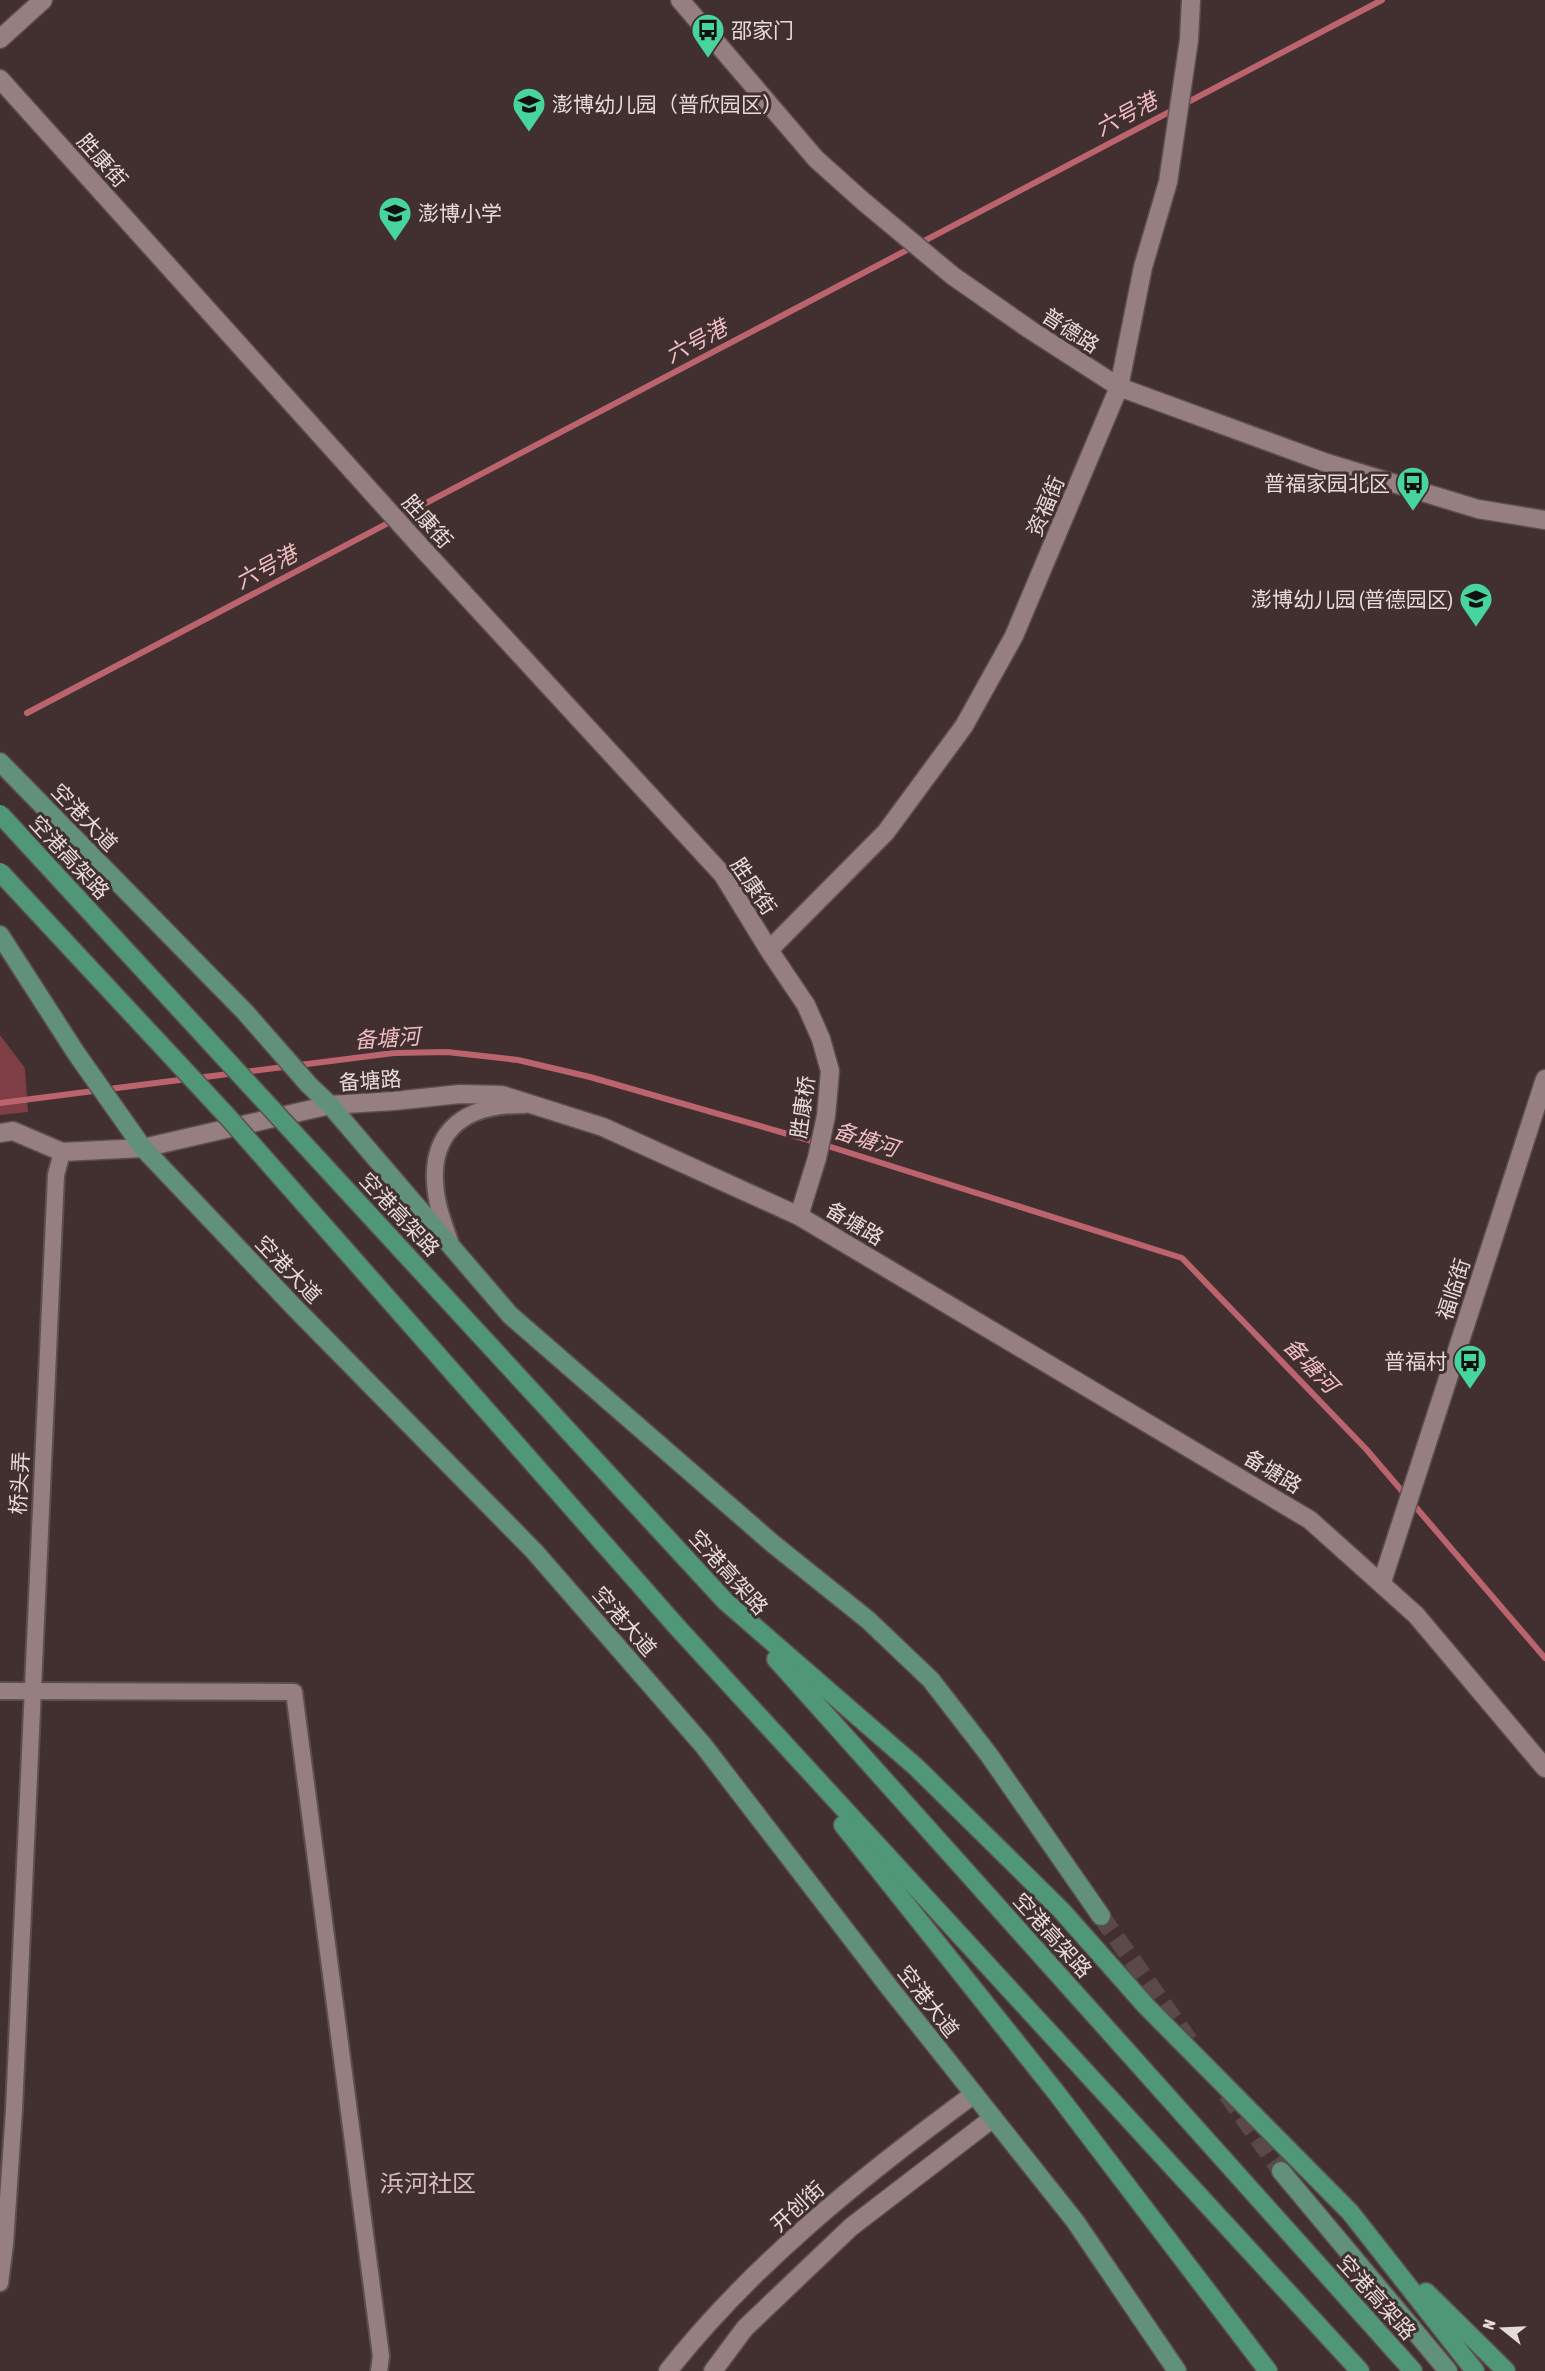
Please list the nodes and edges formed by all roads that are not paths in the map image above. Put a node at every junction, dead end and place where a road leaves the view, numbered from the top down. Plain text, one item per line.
1 (43, 0) edge
2 (680, 0) edge
3 (1191, 0) edge
4 (0, 39) edge
5 (0, 80) edge
6 (1119, 387) junction
7 (1545, 520) edge
8 (0, 762) edge
9 (0, 814) edge
10 (0, 872) edge
11 (0, 935) edge
12 (769, 950) junction
13 (806, 1005) joint
14 (1545, 1079) edge
15 (330, 1105) junction
16 (538, 1105) junction
17 (0, 1133) edge
18 (143, 1148) junction
19 (62, 1152) junction
20 (799, 1215) junction
21 (451, 1246) junction
22 (1382, 1582) junction
23 (725, 1601) junction
24 (678, 1628) junction
25 (0, 1691) edge
26 (33, 1692) junction
27 (1545, 1768) edge
28 (1101, 1916) tunnel mouth
29 (974, 2094) junction
30 (993, 2118) junction
31 (1281, 2171) tunnel mouth
32 (1350, 2212) junction
33 (0, 2283) edge
34 (379, 2371) edge
35 (668, 2371) edge
36 (713, 2371) edge
37 (1177, 2371) edge
38 (1268, 2371) edge
39 (1360, 2371) edge
40 (1413, 2371) edge
41 (1448, 2371) edge
42 (1475, 2371) edge
43 (1506, 2371) edge

1 - 4 street
2 - 6 street, 普德路
3 - 6 street, 资福街
5 - 12 street, 胜康街
6 - 7 street, 普德路
6 - 12 street, 资福街
8 - 15 main road, 空港大道
9 - 23 highway, 空港高架路, bridge
10 - 24 highway, bridge
11 - 18 main road, 空港大道
12 - 13 street, 胜康街
13 - 20 street, 胜康桥
14 - 22 street, 福临街
15 - 16 street, 备塘路
15 - 18 street, 备塘路
15 - 21 main road, 空港大道
16 - 20 street, 备塘路
16 - 21 street
17 - 19 street, 备塘路
18 - 19 street, 备塘路
18 - 29 main road, 空港大道
19 - 26 street, 桥头弄
20 - 22 street, 备塘路
21 - 28 main road, 空港大道
22 - 27 street, 备塘路
23 - 32 highway
23 - 40 highway, 空港高架路
24 - 38 highway
24 - 39 highway
25 - 26 street
26 - 33 street, 桥头弄
26 - 34 street
29 - 30 main road, 空港大道
29 - 35 street, 开创街
30 - 36 street
30 - 37 main road, 空港大道
31 - 41 main road
32 - 42 highway
32 - 43 highway

